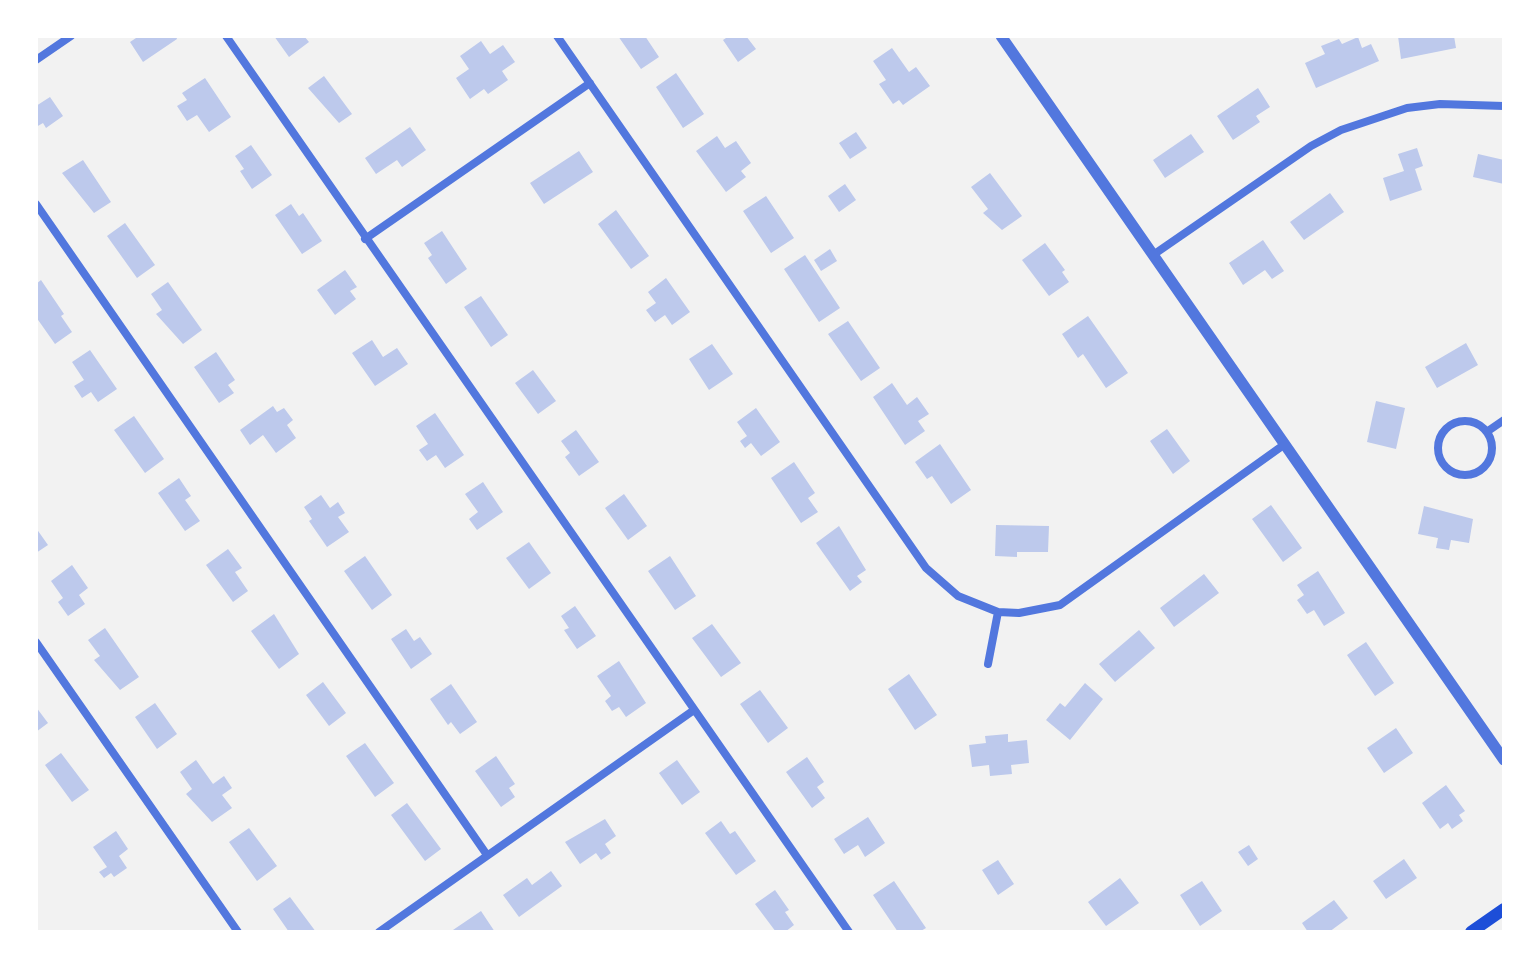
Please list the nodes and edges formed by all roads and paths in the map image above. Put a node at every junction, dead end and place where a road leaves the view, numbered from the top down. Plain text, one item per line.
1 (71, 36) edge
2 (226, 36) edge
3 (557, 36) edge
4 (1001, 36) edge
5 (36, 60) edge
6 (590, 83) junction
7 (1504, 106) edge
8 (36, 204) edge
9 (365, 239) junction
10 (1153, 255) junction
11 (1504, 420) edge
12 (1488, 431) junction
13 (1285, 444) junction
14 (998, 612) junction
15 (36, 642) edge
16 (988, 664) dead end
17 (694, 710) junction
18 (1504, 760) edge
19 (487, 855) junction
20 (1504, 909) edge
21 (238, 932) edge
22 (379, 932) edge
23 (849, 932) edge
24 (1471, 932) edge

1 - 5 street
2 - 9 street
3 - 6 street
4 - 10 street
6 - 9 street
6 - 14 street
7 - 10 street
8 - 19 street
9 - 17 street
10 - 13 street
11 - 12 street
12 - 12 street
13 - 14 street
13 - 18 street
14 - 16 street
15 - 21 street
17 - 19 street
17 - 23 street
19 - 22 street
20 - 24 main road

